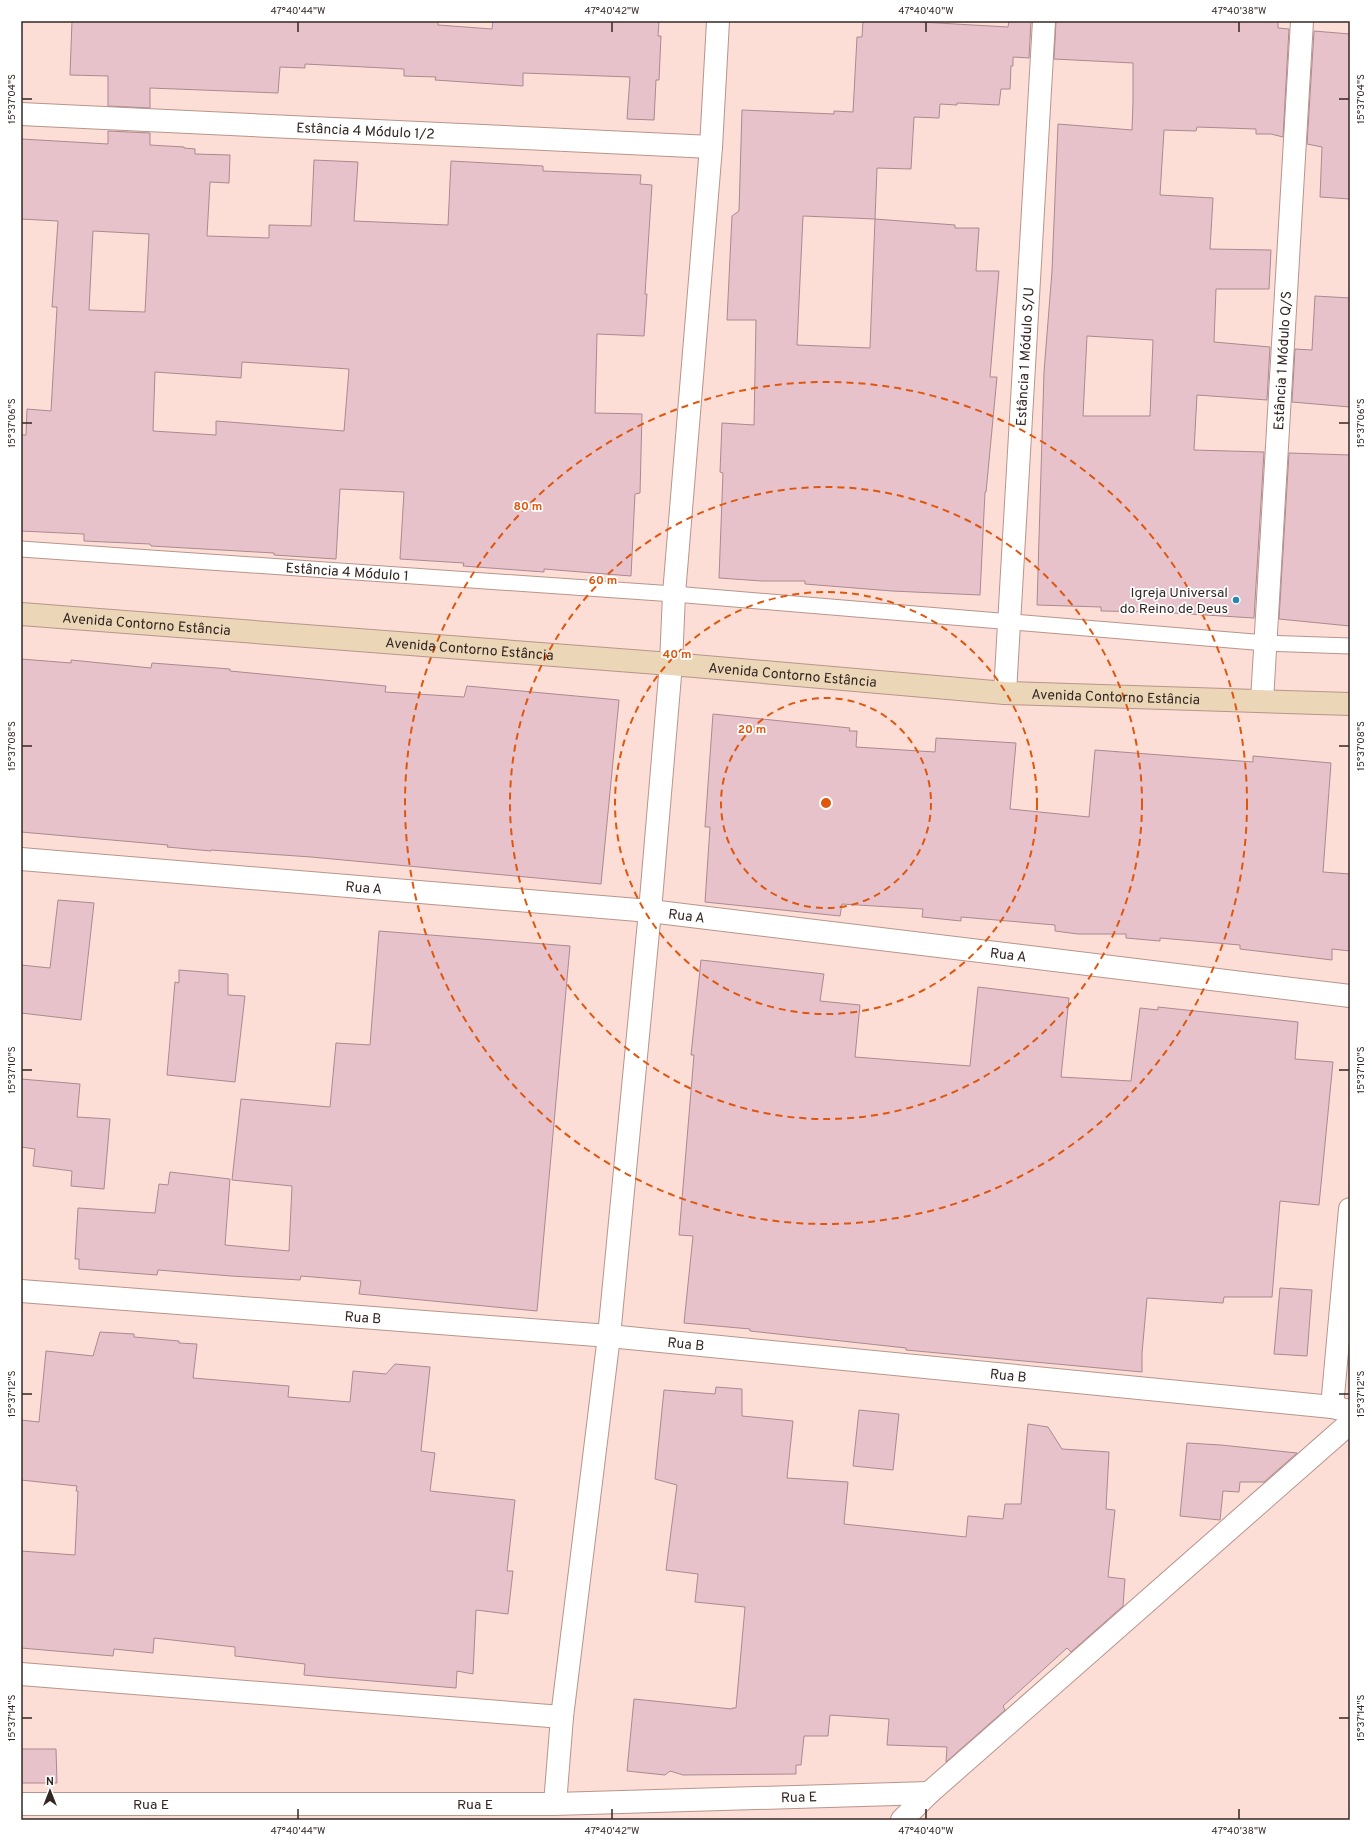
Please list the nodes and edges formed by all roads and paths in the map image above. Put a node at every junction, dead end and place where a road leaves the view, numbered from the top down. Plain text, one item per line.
1 (718, 21) edge
2 (1044, 21) edge
3 (1302, 21) edge
4 (21, 114) edge
5 (711, 147) junction
6 (21, 549) edge
7 (674, 594) junction
8 (21, 614) edge
9 (1009, 622) junction
10 (1266, 643) junction
11 (1350, 646) edge
12 (671, 664) junction
13 (1005, 693) junction
14 (1262, 701) junction
15 (1350, 704) edge
16 (21, 859) edge
17 (650, 911) junction
18 (1350, 996) edge
19 (1350, 1209) edge
20 (21, 1291) edge
21 (609, 1336) junction
22 (1341, 1409) edge
23 (1350, 1423) edge
24 (21, 1674) edge
25 (562, 1717) junction
26 (929, 1793) junction
27 (21, 1804) edge
28 (556, 1804) junction
29 (508, 1812) edge
30 (902, 1820) edge

1 - 5 street
2 - 9 street, Estância 1 Módulo S/U
3 - 10 street, Estância 1 Módulo Q/S
4 - 5 street, Estância 4 Módulo 1/2
5 - 7 street
6 - 7 lane, Estância 4 Módulo 1
7 - 9 lane, Estância 4 Módulo 1
7 - 12 street
8 - 12 street, Avenida Contorno Estância
9 - 10 lane, Estância 4 Módulo 1
9 - 13 street, Estância 1 Módulo S/U
10 - 11 lane, Estância 4 Módulo 1
10 - 14 street, Estância 1 Módulo Q/S
12 - 13 street, Avenida Contorno Estância
12 - 17 street
13 - 14 street, Avenida Contorno Estância
14 - 15 street, Avenida Contorno Estância
16 - 17 street, Rua A
17 - 18 street, Rua A
17 - 21 street
19 - 22 street
20 - 21 street, Rua B
21 - 22 street, Rua B
21 - 25 street
23 - 26 street
24 - 25 street
25 - 28 street
26 - 28 street, Rua E
26 - 30 street
27 - 29 street, Rua E
28 - 29 street, Rua E

